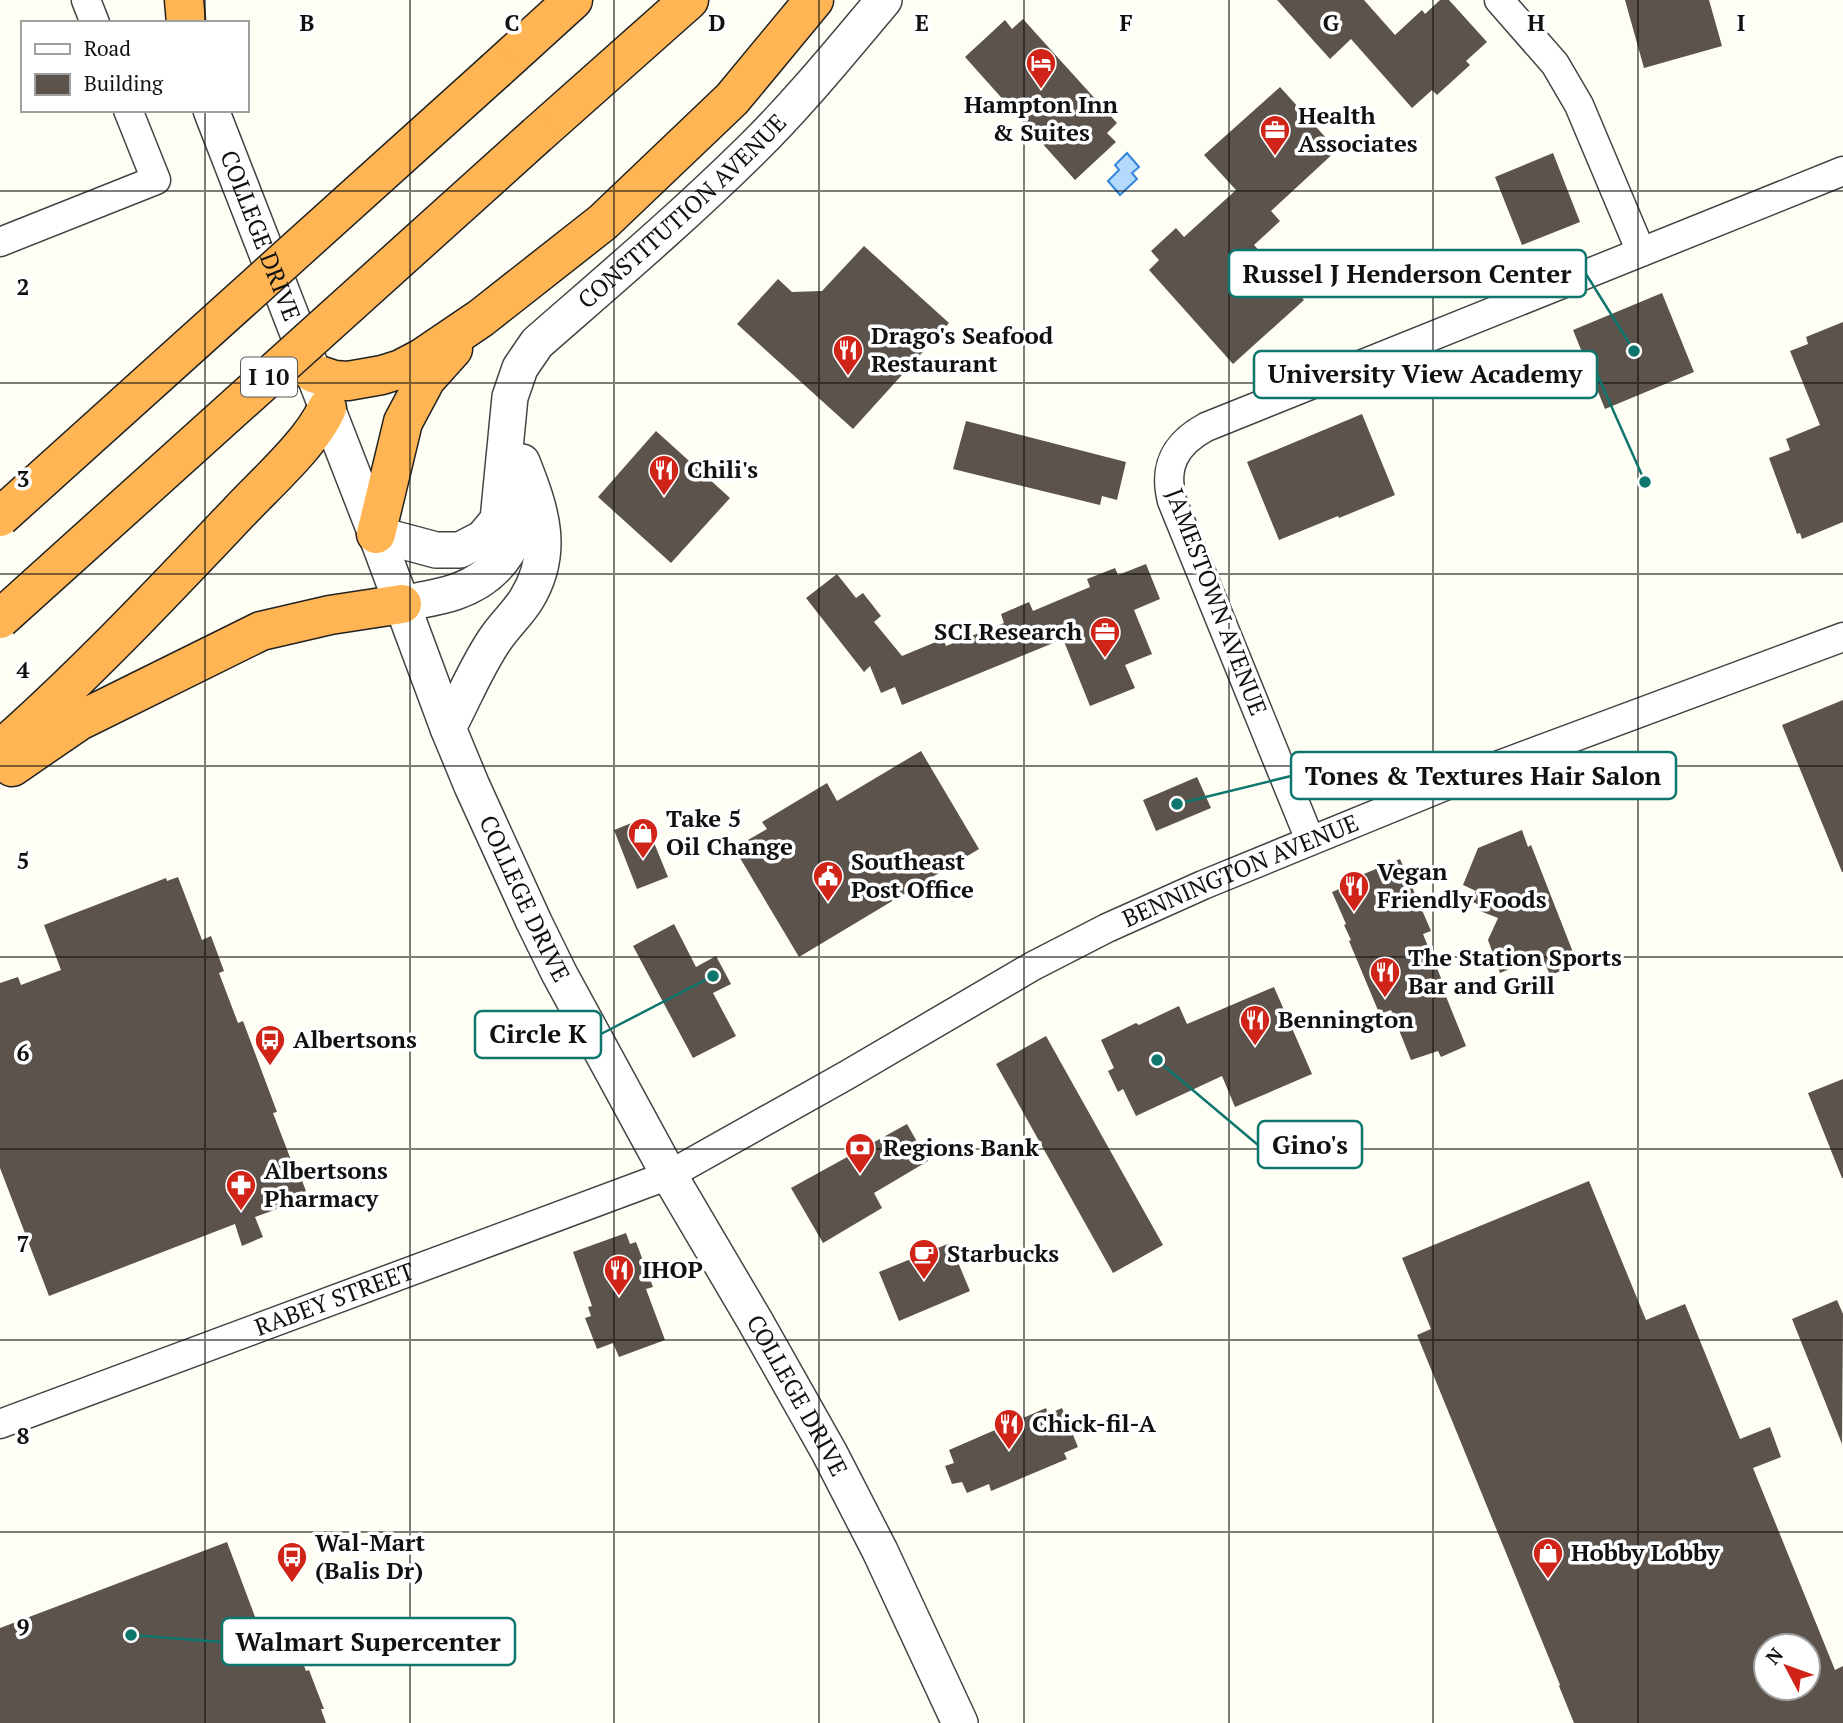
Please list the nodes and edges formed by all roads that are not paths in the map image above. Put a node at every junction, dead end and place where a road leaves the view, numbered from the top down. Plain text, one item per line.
1 (86, 0) edge
2 (169, 0) edge
3 (184, 0) edge
4 (573, 0) edge
5 (689, 0) edge
6 (814, 0) edge
7 (884, 0) edge
8 (1499, 0) edge
9 (94, 21) edge
10 (177, 21) edge
11 (186, 21) edge
12 (129, 112) edge
13 (212, 112) edge
14 (1843, 171) edge
15 (0, 242) edge
16 (1641, 252) junction
17 (481, 318) junction
18 (313, 373) junction
19 (327, 408) junction
20 (508, 431) junction
21 (522, 462) junction
22 (0, 517) edge
23 (376, 534) junction
24 (402, 604) junction
25 (0, 619) edge
26 (1843, 637) edge
27 (448, 728) junction
28 (0, 750) edge
29 (0, 776) edge
30 (1310, 840) junction
31 (669, 1175) junction
32 (0, 1424) edge
33 (960, 1723) edge

1 - 9 street
2 - 10 street
3 - 11 highway
4 - 22 highway, bridge
5 - 25 highway, I 10, bridge
6 - 17 highway
7 - 20 street, CONSTITUTION AVENUE
8 - 16 street
12 - 15 street
13 - 18 street, COLLEGE DRIVE
14 - 16 street, JAMESTOWN AVENUE
16 - 30 street, JAMESTOWN AVENUE
17 - 18 highway
17 - 23 highway
18 - 19 street, COLLEGE DRIVE
19 - 23 street, COLLEGE DRIVE
19 - 28 highway
20 - 21 street, CONSTITUTION AVENUE
20 - 23 street, CONSTITUTION AVENUE
21 - 24 street, CONSTITUTION AVENUE
21 - 27 street, CONSTITUTION AVENUE
23 - 24 street, COLLEGE DRIVE
24 - 27 street, COLLEGE DRIVE
24 - 29 highway
26 - 30 street, BENNINGTON AVENUE
27 - 31 street, COLLEGE DRIVE
30 - 31 street, BENNINGTON AVENUE
31 - 32 street, RABEY STREET
31 - 33 street, COLLEGE DRIVE

